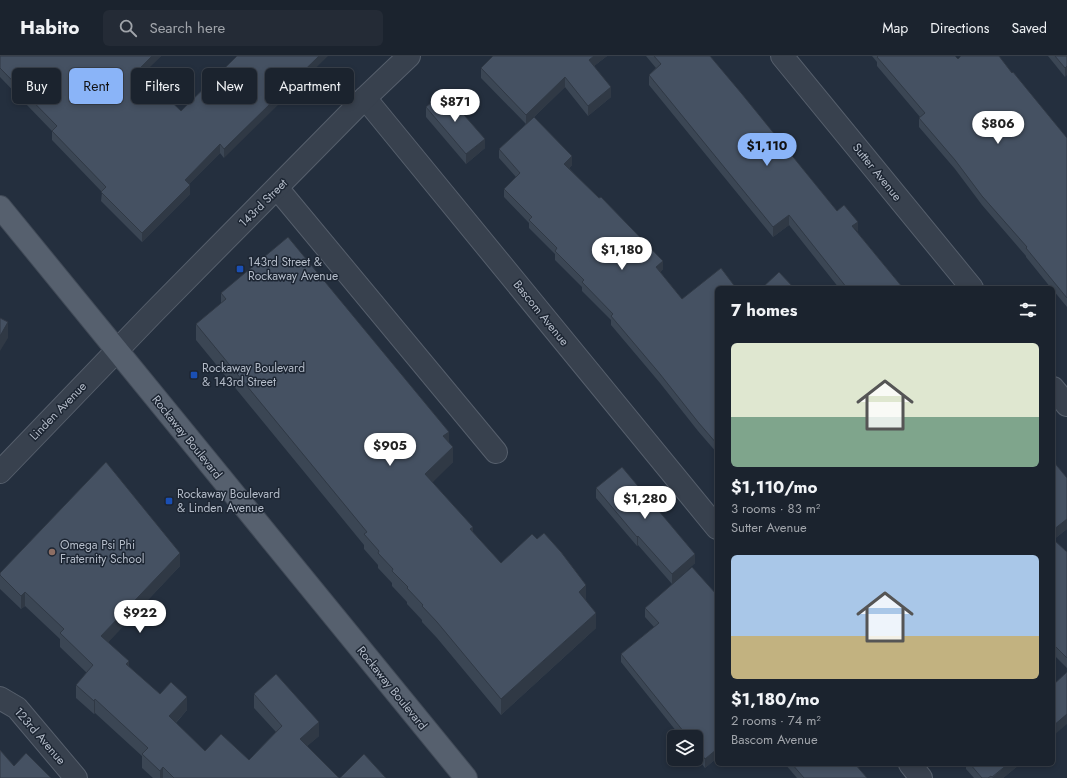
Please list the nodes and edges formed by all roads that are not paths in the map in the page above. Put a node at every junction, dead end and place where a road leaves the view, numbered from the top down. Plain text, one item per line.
1 (409, 56) edge
2 (782, 56) edge
3 (365, 98) junction
4 (277, 188) junction
5 (0, 207) edge
6 (970, 286) edge
7 (117, 350) junction
8 (1055, 390) edge
9 (1067, 405) edge
10 (496, 452) dead end
11 (0, 472) edge
12 (715, 526) edge
13 (0, 698) edge
14 (912, 766) edge
15 (76, 778) edge
16 (466, 778) edge
17 (921, 778) edge

1 - 3 street, 143rd Street
2 - 6 street, Sutter Avenue
3 - 4 street, 143rd Street
3 - 12 street, Bascom Avenue
4 - 7 street, 143rd Street
4 - 10 street
5 - 7 main road, Rockaway Boulevard
7 - 11 street, Linden Avenue
7 - 16 main road, Rockaway Boulevard
8 - 9 street
13 - 15 street, 123rd Avenue
14 - 17 street

